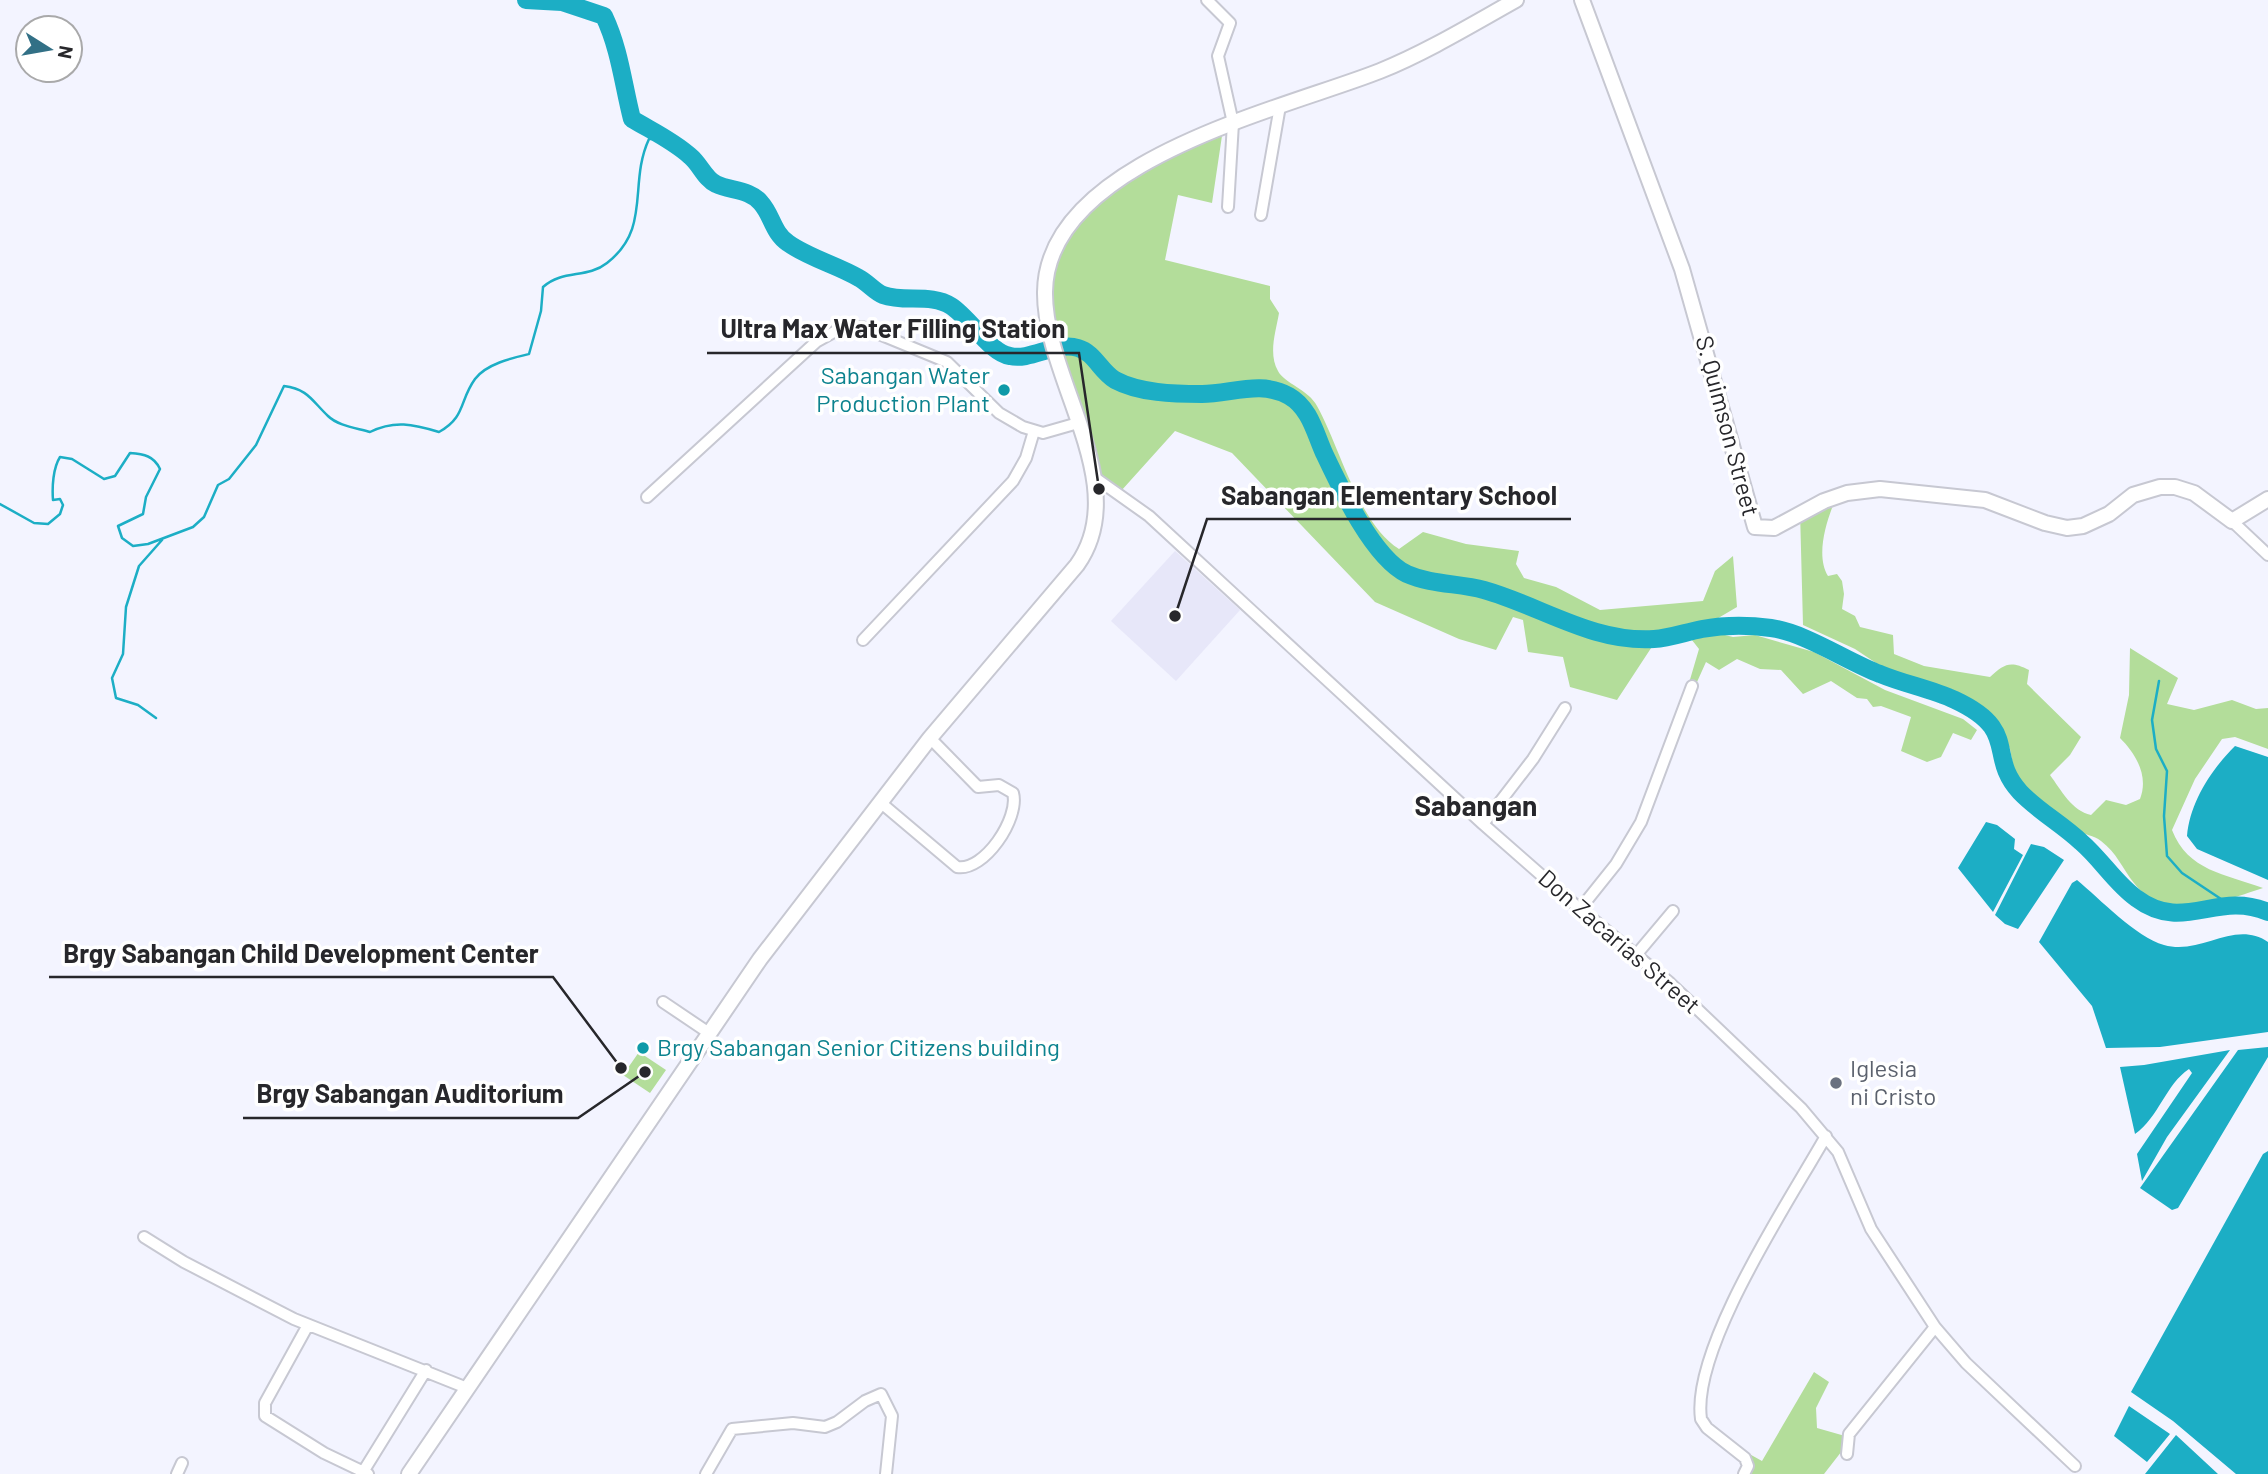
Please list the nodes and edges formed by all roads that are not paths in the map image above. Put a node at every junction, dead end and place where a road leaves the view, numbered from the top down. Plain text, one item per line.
1 (1208, 0) edge
2 (1516, 0) edge
3 (1582, 0) edge
4 (1280, 106) junction
5 (1233, 123) junction
6 (1228, 208) dead end
7 (1261, 215) dead end
8 (1078, 422) junction
9 (1034, 431) junction
10 (1094, 477) junction
11 (647, 497) dead end
12 (2268, 499) edge
13 (2232, 521) junction
14 (2268, 555) edge
15 (863, 640) dead end
16 (1692, 686) dead end
17 (1565, 708) dead end
18 (930, 738) junction
19 (880, 802) junction
20 (1483, 824) junction
21 (1580, 909) junction
22 (1673, 911) dead end
23 (1636, 956) junction
24 (663, 1002) dead end
25 (709, 1033) junction
26 (1826, 1136) junction
27 (144, 1237) dead end
28 (308, 1325) junction
29 (1935, 1327) junction
30 (426, 1370) junction
31 (467, 1388) junction
32 (1847, 1454) dead end
33 (182, 1463) dead end
34 (2075, 1466) dead end
35 (366, 1473) edge
36 (177, 1474) edge
37 (409, 1474) edge
38 (706, 1474) edge
39 (886, 1474) edge
40 (1744, 1474) edge

1 - 5 street
2 - 4 street
3 - 13 street, S. Quimson Street
4 - 5 street
4 - 7 street
5 - 6 street
5 - 8 street
8 - 9 street
8 - 10 street
9 - 11 street
9 - 15 street
10 - 18 street
10 - 20 street, Don Zacarias Street
12 - 13 street
13 - 14 street
16 - 21 street
17 - 20 street
18 - 19 street
18 - 19 street
19 - 25 street
20 - 21 street, Don Zacarias Street
21 - 23 street, Don Zacarias Street
22 - 23 street
23 - 26 street, Don Zacarias Street
24 - 25 street
25 - 31 street
26 - 29 street, Don Zacarias Street
26 - 40 street
27 - 28 street
28 - 30 street
28 - 35 street
29 - 32 street
29 - 34 street, Don Zacarias Street
30 - 31 street
30 - 35 street
31 - 37 street
33 - 36 street
38 - 39 street

